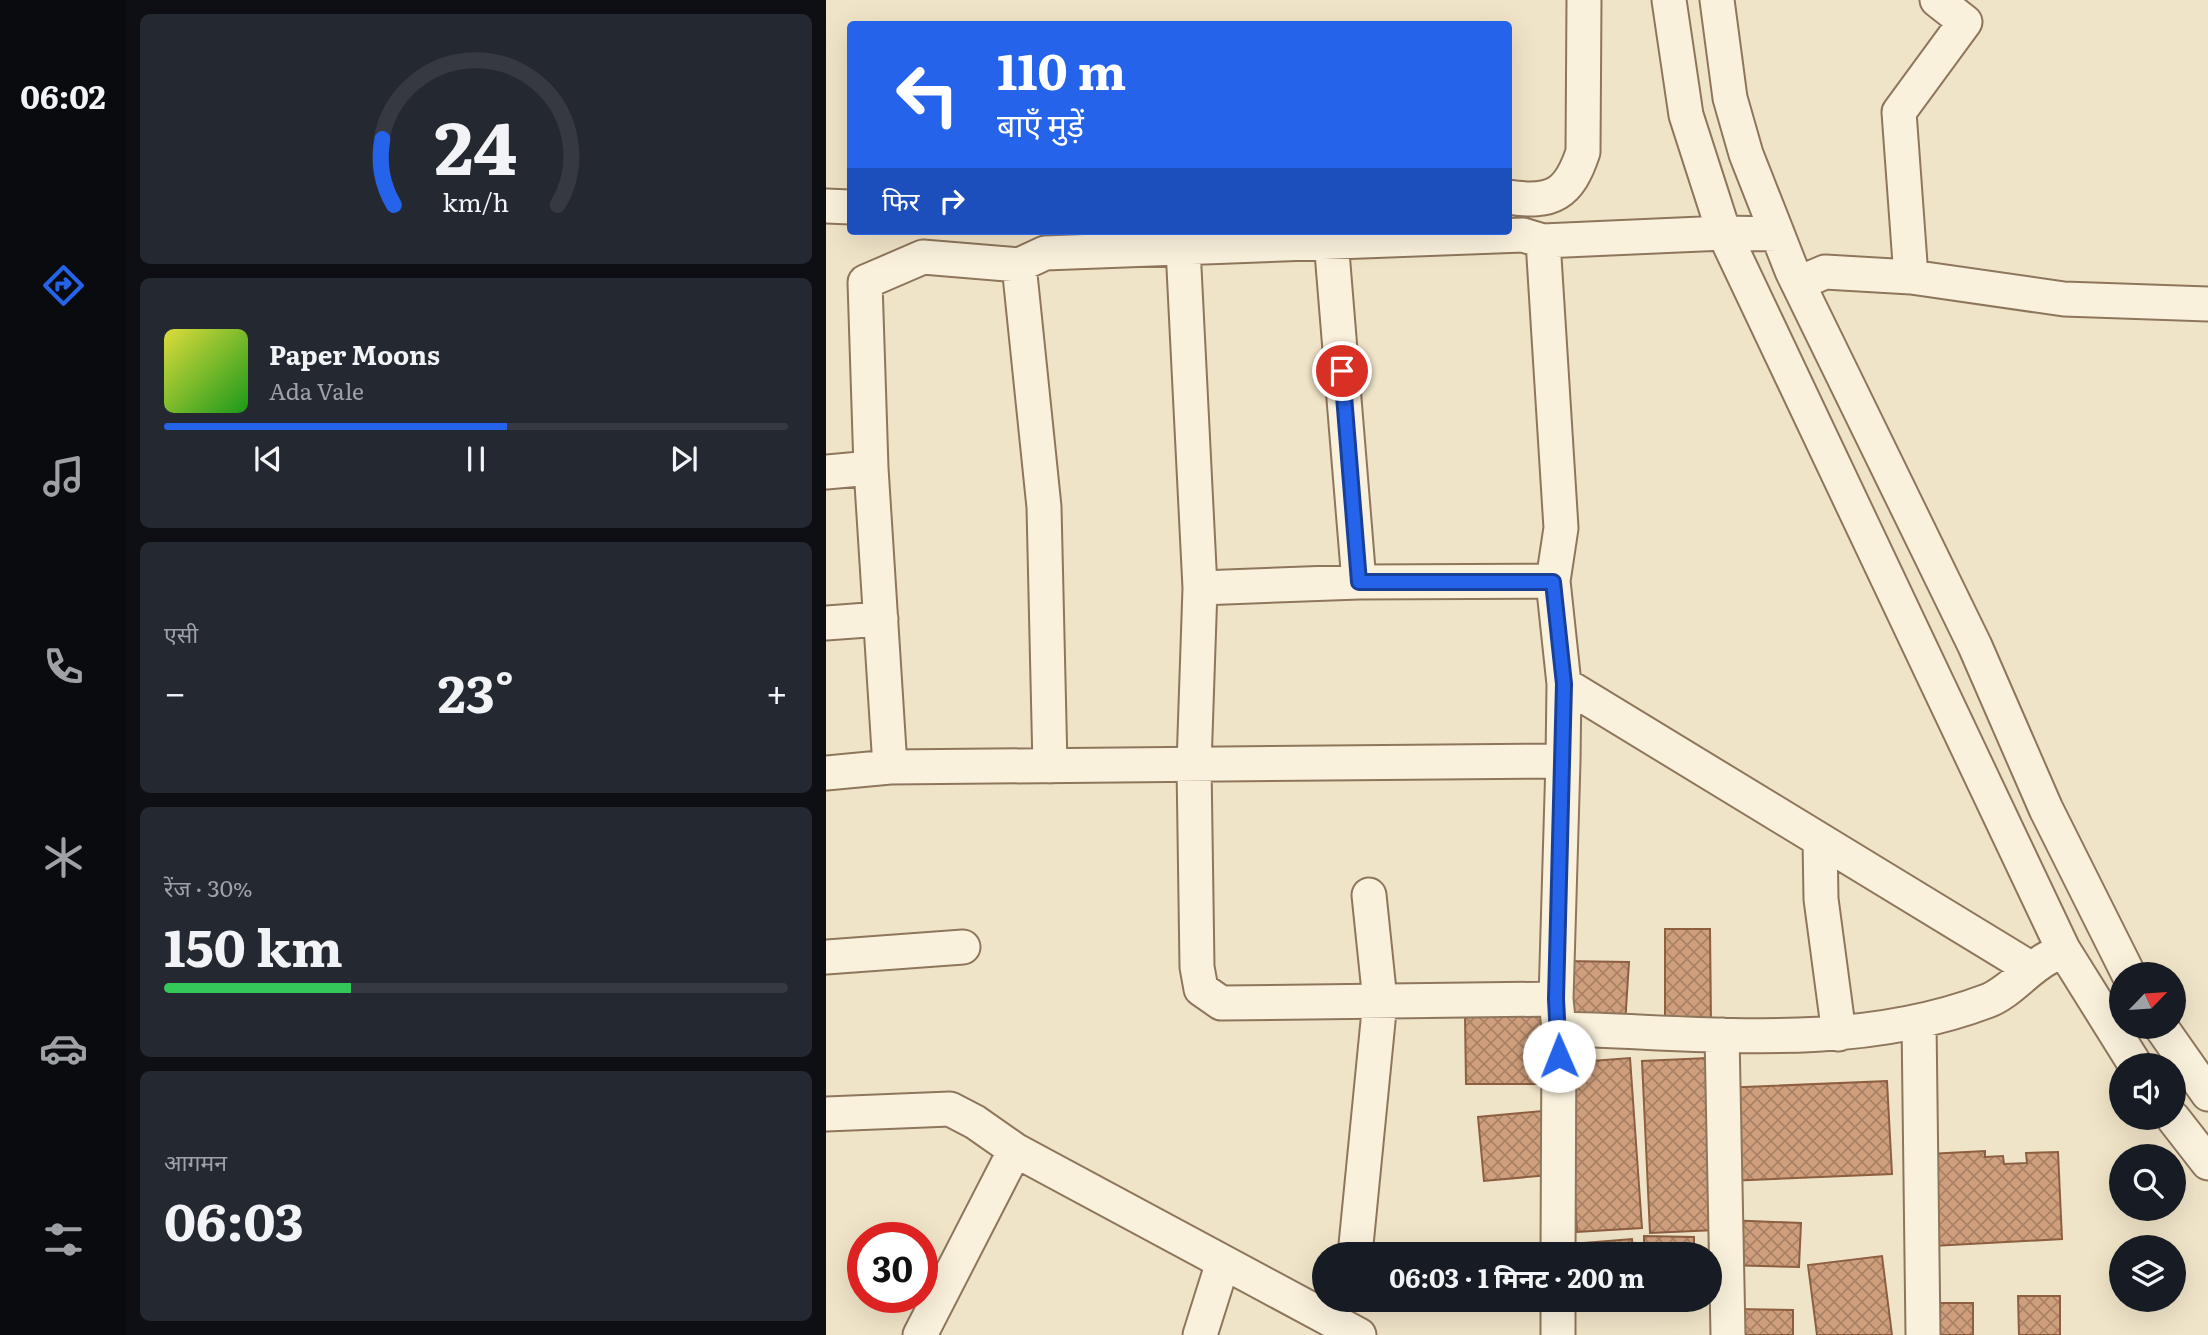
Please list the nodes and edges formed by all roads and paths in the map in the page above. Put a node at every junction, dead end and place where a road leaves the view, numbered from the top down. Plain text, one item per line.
1 (1584, 0) edge
2 (1669, 0) edge
3 (1717, 0) edge
4 (1937, 0) edge
5 (1512, 198) edge
6 (826, 206) edge
7 (847, 207) edge
8 (1724, 233) junction
9 (1777, 234) junction
10 (1331, 240) junction
11 (1543, 241) junction
12 (1183, 248) junction
13 (1019, 265) junction
14 (1911, 277) junction
15 (1799, 283) junction
16 (2208, 304) edge
17 (1863, 416) junction
18 (1820, 436) junction
19 (872, 468) junction
20 (826, 472) edge
21 (1359, 582) junction
22 (1553, 582) junction
23 (1200, 588) junction
24 (881, 619) junction
25 (826, 623) edge
26 (1564, 684) junction
27 (1563, 761) junction
28 (1194, 765) junction
29 (1050, 766) junction
30 (890, 767) junction
31 (826, 774) edge
32 (1820, 840) junction
33 (1369, 895) dead end
34 (2105, 929) junction
35 (963, 947) dead end
36 (2063, 949) junction
37 (826, 957) edge
38 (2122, 962) edge
39 (2031, 968) junction
40 (1380, 1002) junction
41 (1558, 1014) junction
42 (1919, 1022) junction
43 (1839, 1034) junction
44 (1723, 1035) junction
45 (2170, 1040) edge
46 (2128, 1053) edge
47 (2208, 1094) edge
48 (826, 1114) edge
49 (2182, 1130) edge
50 (1015, 1150) junction
51 (2208, 1163) edge
52 (1356, 1242) edge
53 (1558, 1242) edge
54 (1223, 1262) junction
55 (1558, 1312) edge
56 (1352, 1321) edge
57 (920, 1335) edge
58 (1199, 1335) edge
59 (1558, 1335) edge
60 (1728, 1335) edge
61 (1923, 1335) edge

1 - 5 street
2 - 8 street
3 - 9 street
4 - 14 street
6 - 7 street
8 - 9 street
8 - 11 street
8 - 18 street
9 - 15 street
10 - 11 street
10 - 12 street
10 - 21 street
11 - 22 street
12 - 13 street
12 - 23 street
13 - 19 street
13 - 29 street
14 - 15 street
14 - 16 street
15 - 17 street
17 - 18 street
17 - 34 street
18 - 36 street
19 - 20 street
19 - 24 street
21 - 22 street
21 - 23 street
22 - 26 street
23 - 28 street
24 - 25 street
24 - 30 street
26 - 27 street
26 - 32 street
27 - 28 street
27 - 41 street
28 - 29 street
28 - 40 street
29 - 30 street
30 - 31 street
32 - 39 street
32 - 43 street
33 - 40 street
34 - 36 street
34 - 38 street
35 - 37 street
36 - 39 street
36 - 46 street
39 - 42 street
40 - 41 street
40 - 52 street
41 - 44 street
41 - 53 street
42 - 43 street
42 - 61 street
43 - 44 street
44 - 60 street
45 - 47 street
48 - 50 street
49 - 51 street
50 - 54 street
50 - 57 street
54 - 56 street
54 - 58 street
55 - 59 street

